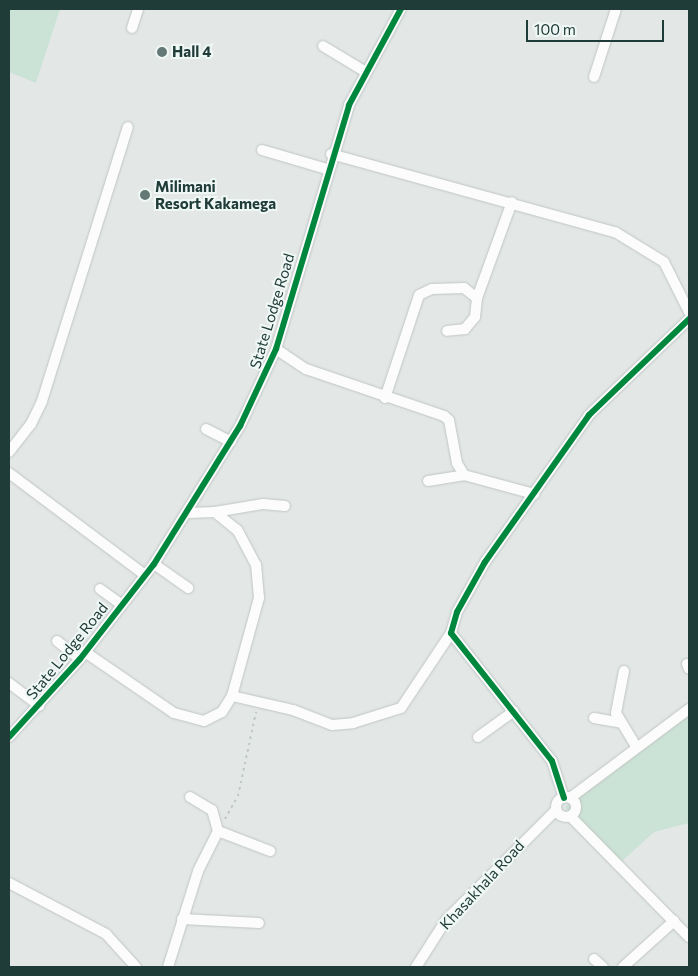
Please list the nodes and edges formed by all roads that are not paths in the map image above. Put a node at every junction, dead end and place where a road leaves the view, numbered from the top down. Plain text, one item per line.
1 (138, 9) edge
2 (401, 9) edge
3 (616, 9) edge
4 (132, 28) dead end
5 (323, 46) dead end
6 (366, 72) junction
7 (594, 78) dead end
8 (128, 127) dead end
9 (262, 150) dead end
10 (331, 154) junction
11 (327, 169) junction
12 (512, 202) junction
13 (477, 298) junction
14 (689, 312) edge
15 (689, 319) edge
16 (447, 331) dead end
17 (276, 349) junction
18 (385, 398) junction
19 (206, 429) dead end
20 (231, 442) junction
21 (9, 452) edge
22 (9, 473) edge
23 (464, 475) junction
24 (428, 481) dead end
25 (534, 494) junction
26 (285, 506) dead end
27 (215, 512) junction
28 (189, 513) junction
29 (154, 564) junction
30 (145, 575) junction
31 (188, 588) dead end
32 (100, 589) dead end
33 (121, 604) junction
34 (451, 633) junction
35 (57, 641) dead end
36 (82, 655) junction
37 (624, 671) dead end
38 (9, 683) edge
39 (232, 696) junction
40 (39, 706) junction
41 (689, 709) edge
42 (514, 711) junction
43 (594, 718) dead end
44 (622, 723) junction
45 (9, 737) edge
46 (478, 737) dead end
47 (636, 746) junction
48 (190, 797) dead end
49 (567, 798) junction
50 (556, 810) junction
51 (570, 816) junction
52 (218, 831) junction
53 (270, 851) dead end
54 (9, 883) edge
55 (182, 919) junction
56 (674, 921) junction
57 (259, 923) dead end
58 (689, 937) edge
59 (594, 959) dead end
60 (136, 967) edge
61 (168, 967) edge
62 (416, 967) edge
63 (604, 967) edge
64 (623, 967) edge

1 - 4 street
2 - 6 street, State Lodge Road
3 - 7 street
5 - 6 street
6 - 10 street, State Lodge Road
8 - 21 street
9 - 11 street
10 - 11 street, State Lodge Road
10 - 12 street
11 - 17 street, State Lodge Road
12 - 13 street
12 - 14 street
13 - 16 street
13 - 18 street
15 - 25 street
17 - 18 street
17 - 20 street, State Lodge Road
18 - 23 street
19 - 20 street
20 - 28 street, State Lodge Road
22 - 30 street
23 - 24 street
23 - 25 street
25 - 34 street
26 - 27 street
27 - 28 street
27 - 39 street
28 - 29 street, State Lodge Road
29 - 30 street, State Lodge Road
29 - 31 street
30 - 33 street, State Lodge Road
32 - 33 street
33 - 36 street, State Lodge Road
34 - 39 street
34 - 42 street
35 - 36 street
36 - 39 street
36 - 40 street, State Lodge Road
37 - 44 street
38 - 40 street
40 - 45 street, State Lodge Road
41 - 47 street
42 - 46 street
42 - 49 street
43 - 44 street
44 - 47 street
47 - 49 street
48 - 52 street
49 - 50 street, Khasakhala Road
49 - 51 street
50 - 51 street
50 - 62 street, Khasakhala Road
51 - 56 street
52 - 53 street
52 - 55 street
54 - 60 street
55 - 57 street
55 - 61 street
56 - 58 street
56 - 64 street
59 - 63 street

